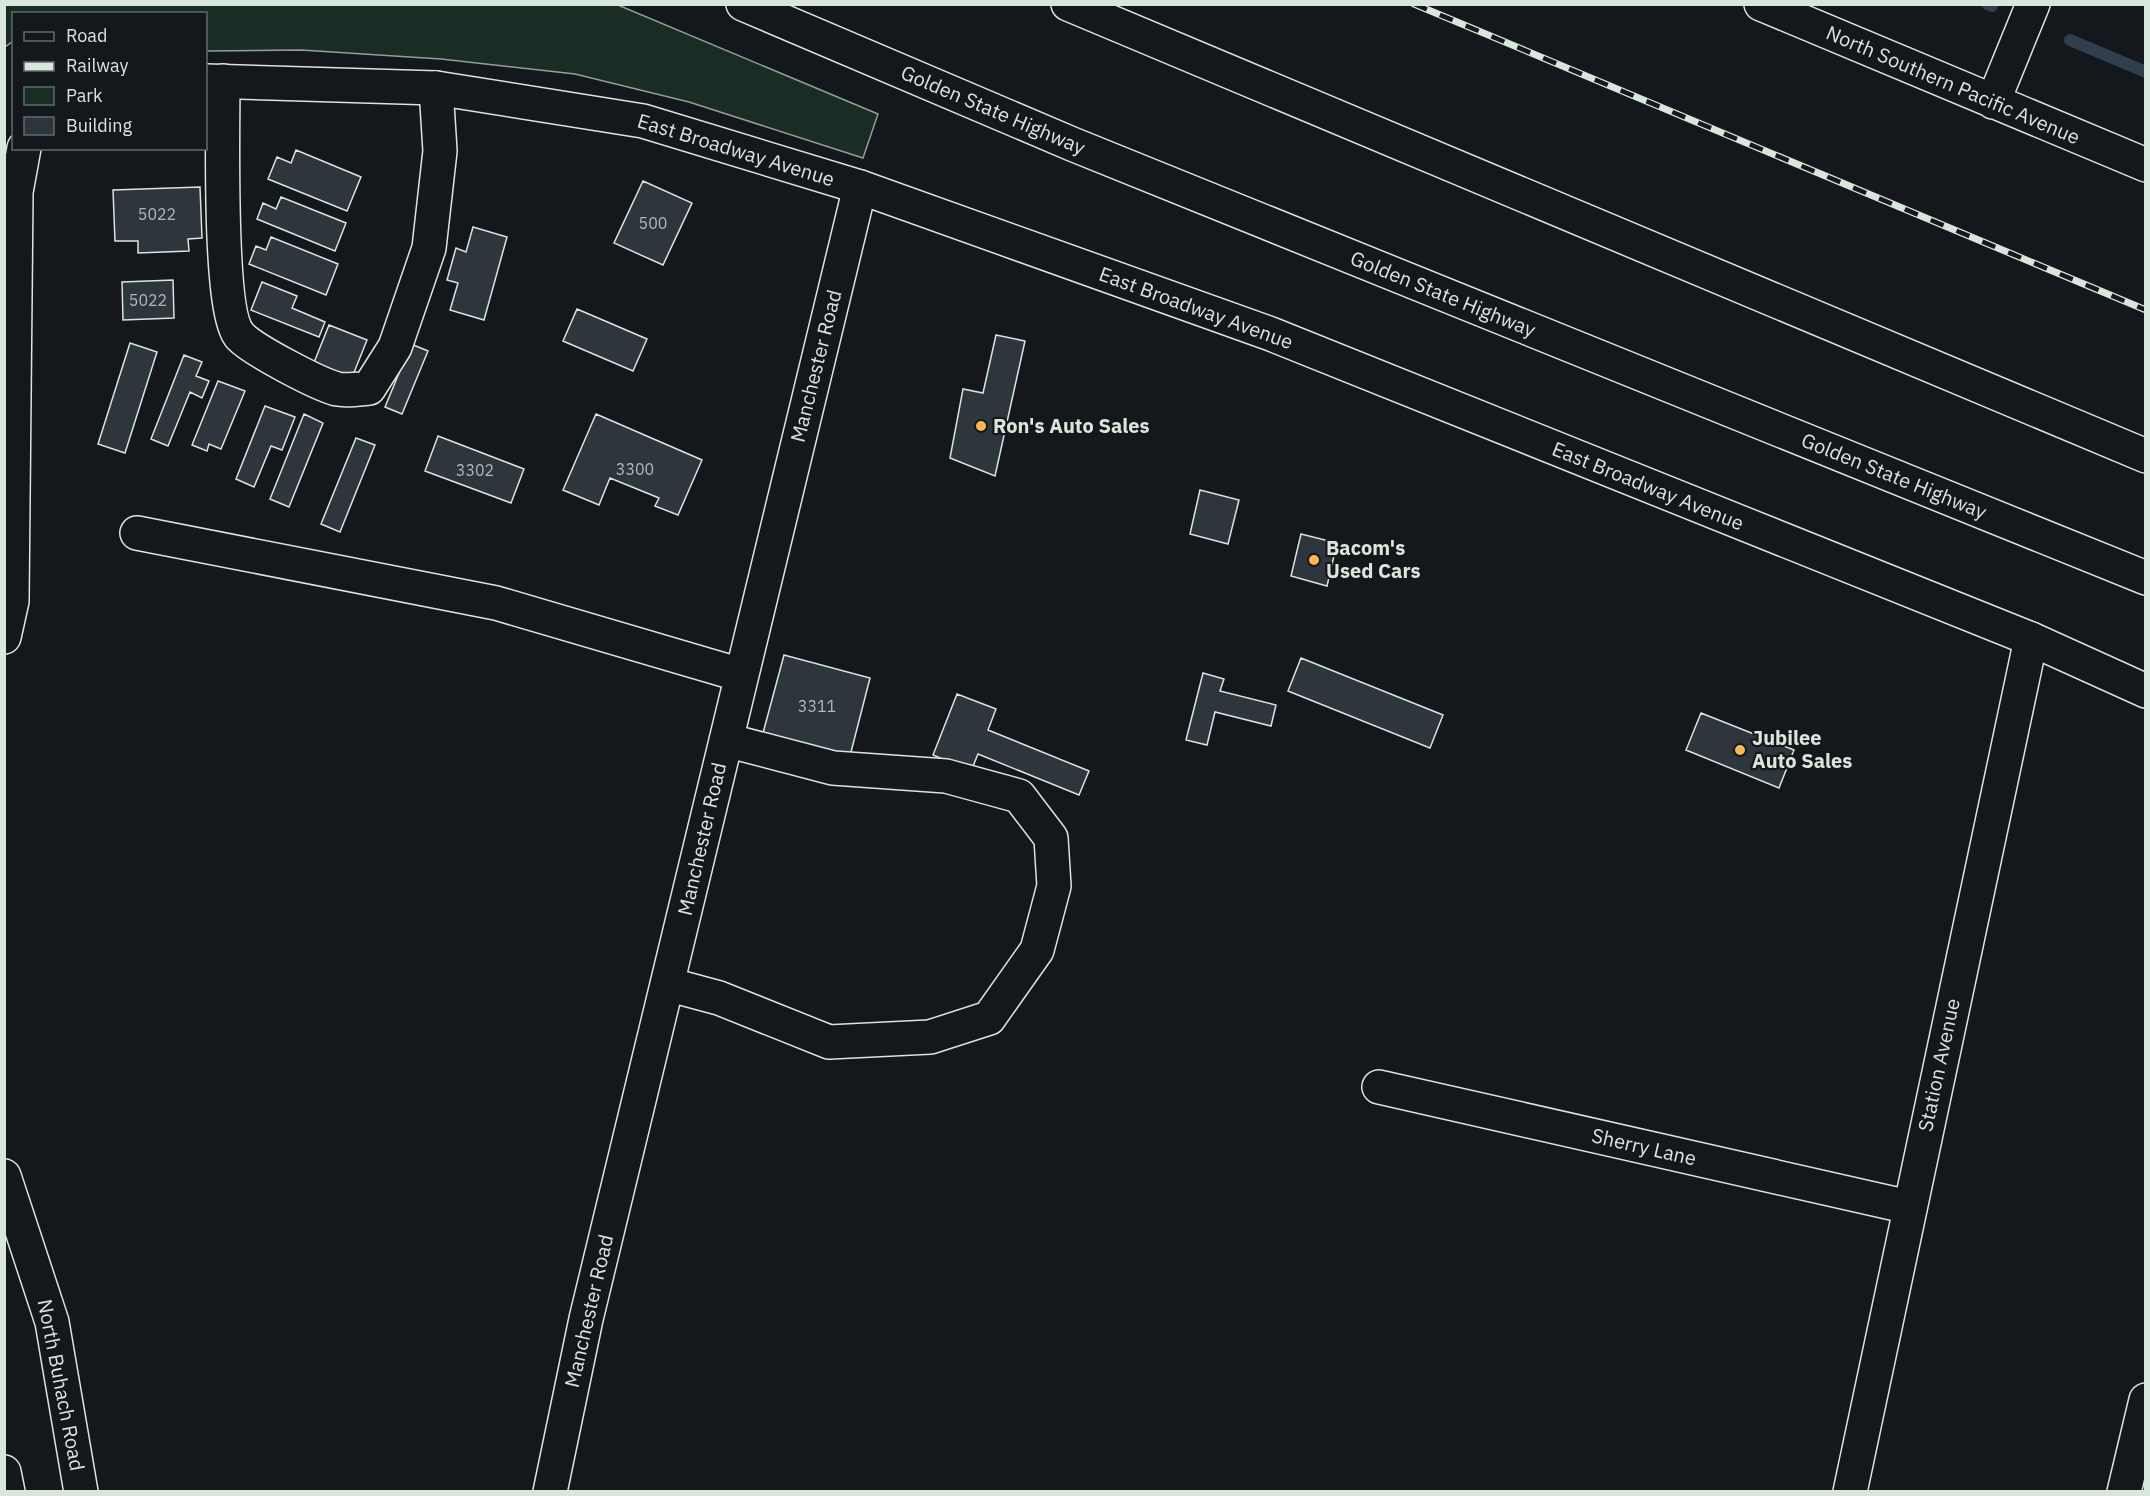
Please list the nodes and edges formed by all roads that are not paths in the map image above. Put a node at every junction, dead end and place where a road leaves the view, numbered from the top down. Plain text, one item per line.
1 (743, 4) edge
2 (1068, 4) edge
3 (1761, 4) edge
4 (2033, 4) edge
5 (214, 81) edge
6 (436, 88) junction
7 (1993, 102) junction
8 (24, 150) edge
9 (2145, 165) edge
10 (860, 187) junction
11 (2145, 456) edge
12 (137, 533) dead end
13 (2145, 578) edge
14 (4, 637) edge
15 (2031, 639) junction
16 (741, 675) junction
17 (2145, 691) edge
18 (726, 740) junction
19 (667, 984) junction
20 (1379, 1087) dead end
21 (4, 1176) edge
22 (1909, 1207) junction
23 (2145, 1400) edge
24 (4, 1472) edge
25 (8, 1491) edge
26 (81, 1491) edge
27 (550, 1491) edge
28 (1850, 1491) edge
29 (2124, 1491) edge

1 - 13 main road, Golden State Highway
2 - 11 main road
3 - 7 main road, North Southern Pacific Avenue
4 - 7 main road
5 - 6 main road, East Broadway Avenue
5 - 6 main road
6 - 10 main road, East Broadway Avenue
7 - 9 main road, North Southern Pacific Avenue
8 - 14 main road
10 - 15 main road, East Broadway Avenue
10 - 16 main road, Manchester Road
12 - 16 main road
15 - 17 main road, East Broadway Avenue
15 - 22 main road, Station Avenue
16 - 18 main road, Manchester Road
18 - 19 main road, Manchester Road
18 - 19 main road
19 - 27 main road, Manchester Road
20 - 22 main road, Sherry Lane
21 - 26 main road, North Buhach Road
22 - 28 main road, Station Avenue
23 - 29 main road
24 - 25 main road

